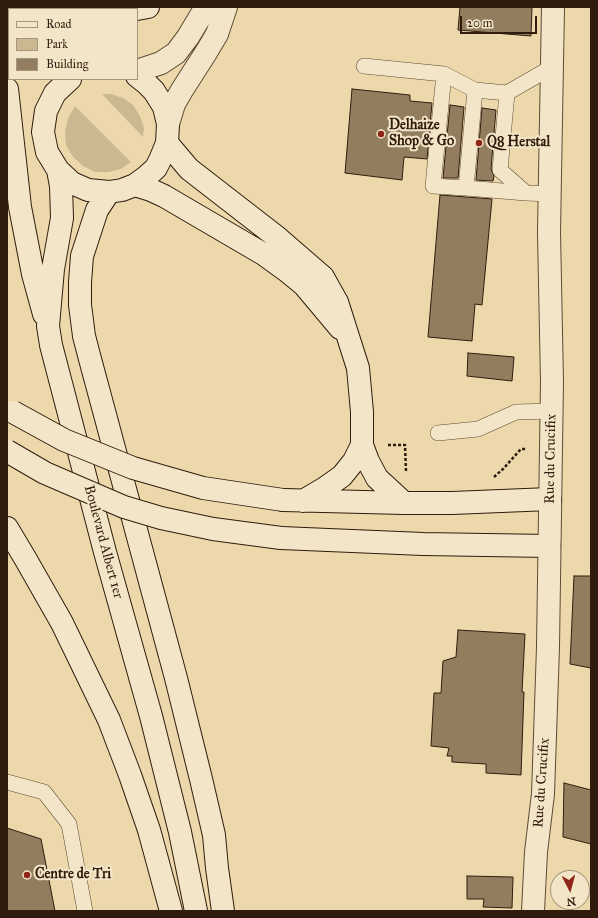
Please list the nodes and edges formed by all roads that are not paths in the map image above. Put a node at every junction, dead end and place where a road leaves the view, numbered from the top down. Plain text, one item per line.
1 (148, 7) edge
2 (206, 7) edge
3 (226, 7) edge
4 (553, 7) edge
5 (138, 9) edge
6 (364, 66) dead end
7 (552, 68) junction
8 (138, 71) edge
9 (444, 74) junction
10 (138, 77) edge
11 (60, 84) edge
12 (7, 89) edge
13 (475, 90) junction
14 (507, 93) junction
15 (167, 134) junction
16 (58, 170) junction
17 (135, 185) junction
18 (466, 188) junction
19 (109, 192) junction
20 (526, 193) junction
21 (550, 194) junction
22 (48, 326) junction
23 (348, 336) junction
24 (7, 408) edge
25 (552, 411) junction
26 (438, 433) dead end
27 (362, 444) junction
28 (7, 451) edge
29 (550, 499) junction
30 (293, 501) junction
31 (404, 503) junction
32 (7, 528) edge
33 (549, 546) junction
34 (7, 782) edge
35 (85, 911) edge
36 (171, 911) edge
37 (196, 911) edge
38 (223, 911) edge
39 (533, 911) edge

1 - 5 main road
2 - 8 main road
3 - 15 main road, Boulevard Albert 1er
4 - 7 main road, Rue du Crucifix
6 - 9 lane
7 - 14 lane
7 - 21 main road, Rue du Crucifix
9 - 13 lane
9 - 18 lane
10 - 15 main road
11 - 16 main road, Boulevard Albert 1er
12 - 22 main road
13 - 14 lane
13 - 18 lane
14 - 20 lane
15 - 17 main road, Boulevard Albert 1er
15 - 23 main road
16 - 19 main road, Boulevard Albert 1er
16 - 22 main road, Boulevard Albert 1er
17 - 19 main road, Boulevard Albert 1er
17 - 23 main road
18 - 20 lane
19 - 38 main road
20 - 21 lane
21 - 25 main road, Rue du Crucifix
22 - 37 main road, Boulevard Albert 1er
23 - 27 main road
24 - 30 main road, bridge
25 - 26 lane
25 - 29 main road, Rue du Crucifix
27 - 30 main road
27 - 31 main road
28 - 33 main road, bridge
29 - 31 main road
29 - 33 main road, Rue du Crucifix
30 - 31 main road
32 - 36 main road
33 - 39 main road, Rue du Crucifix
34 - 35 lane

